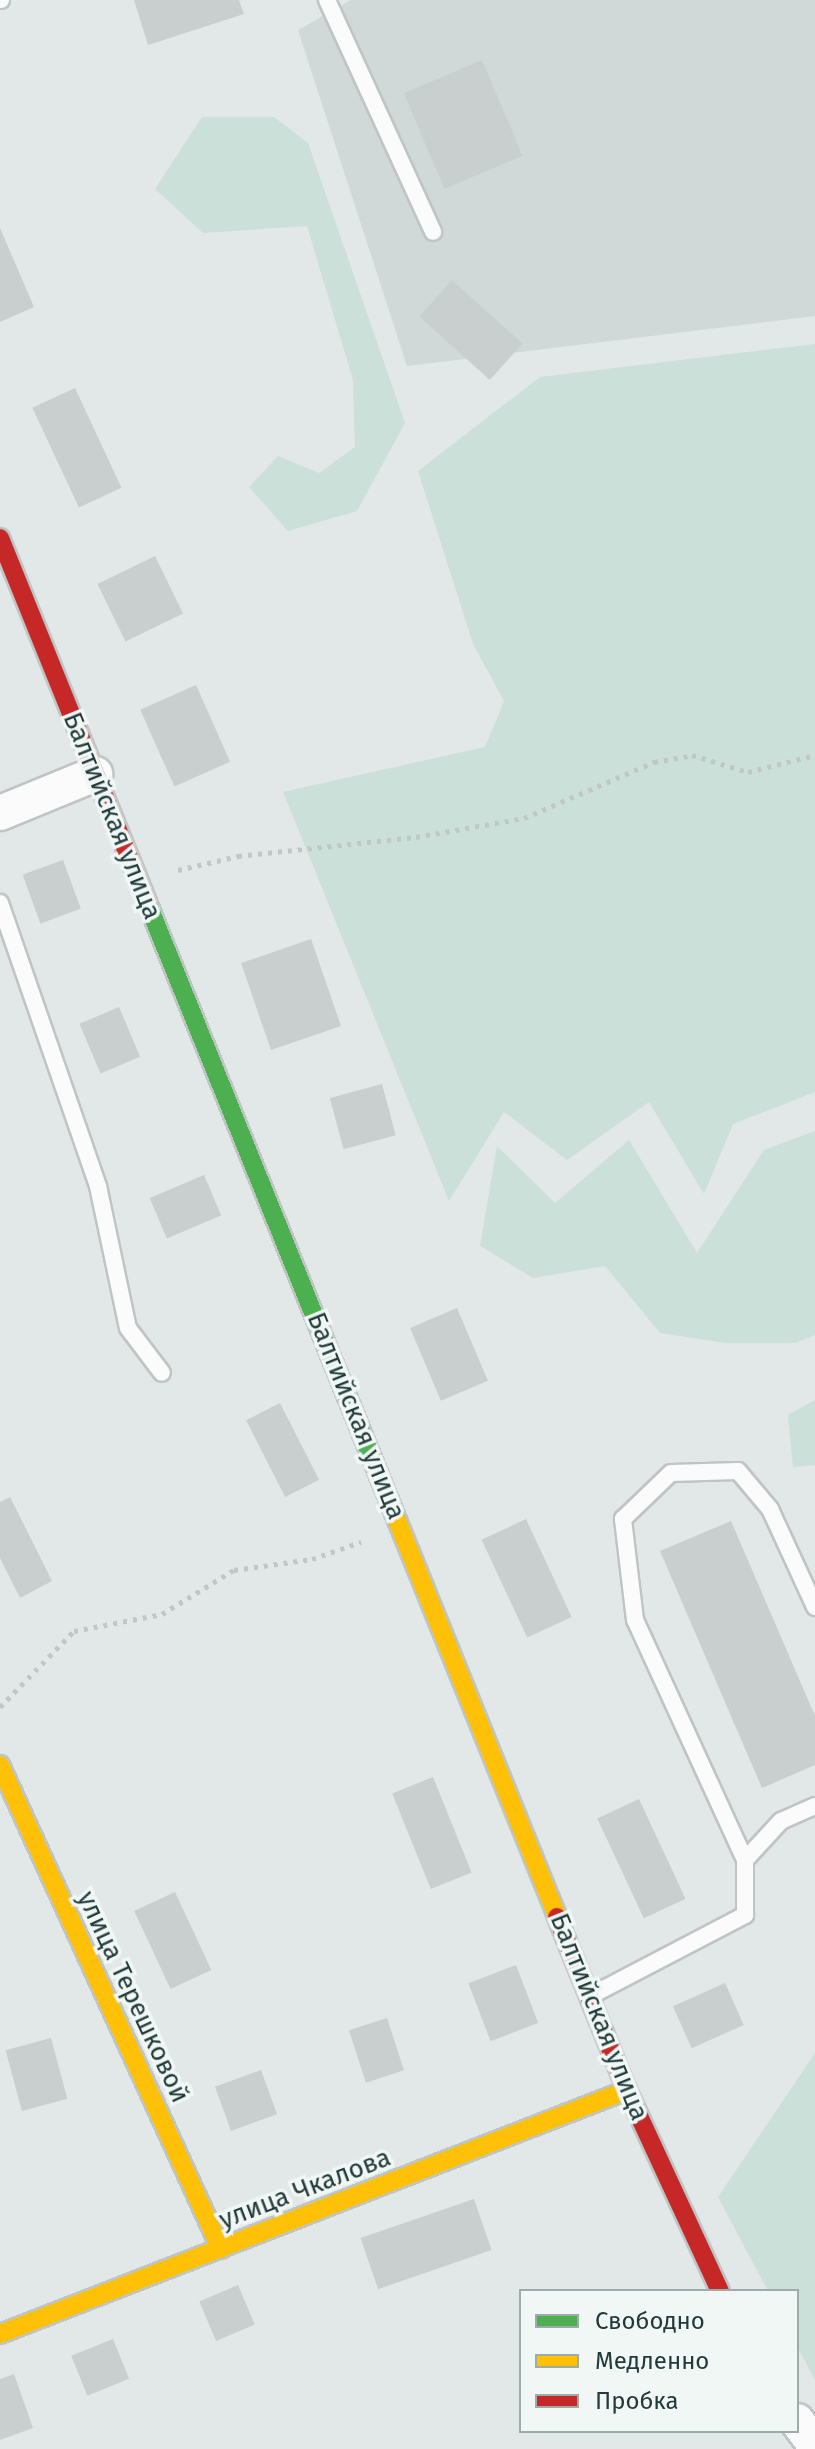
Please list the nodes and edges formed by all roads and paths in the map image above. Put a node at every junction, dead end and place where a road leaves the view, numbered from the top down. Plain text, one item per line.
1 (327, 0) edge
2 (433, 232) dead end
3 (0, 538) edge
4 (815, 755) edge
5 (95, 774) junction
6 (0, 813) edge
7 (138, 880) junction
8 (0, 903) edge
9 (162, 1373) dead end
10 (401, 1528) junction
11 (815, 1607) edge
12 (0, 1707) edge
13 (0, 1765) edge
14 (8, 1806) edge
15 (815, 1806) edge
16 (745, 1860) junction
17 (591, 1996) junction
18 (627, 2090) junction
19 (221, 2249) junction
20 (719, 2289) edge
21 (0, 2334) edge
22 (799, 2424) edge
23 (815, 2445) edge

1 - 2 lane
3 - 5 street, Балтийская улица
4 - 7 path
5 - 6 street
5 - 7 street, Балтийская улица
7 - 10 street, Балтийская улица
8 - 9 lane
10 - 12 path
10 - 17 street, Балтийская улица
11 - 16 lane
13 - 14 street, улица Терешковой
14 - 19 street, улица Терешковой
15 - 16 lane
16 - 17 lane
17 - 18 street, Балтийская улица
18 - 19 street, улица Чкалова
18 - 20 street, Балтийская улица
19 - 21 street, улица Чкалова
22 - 23 street

